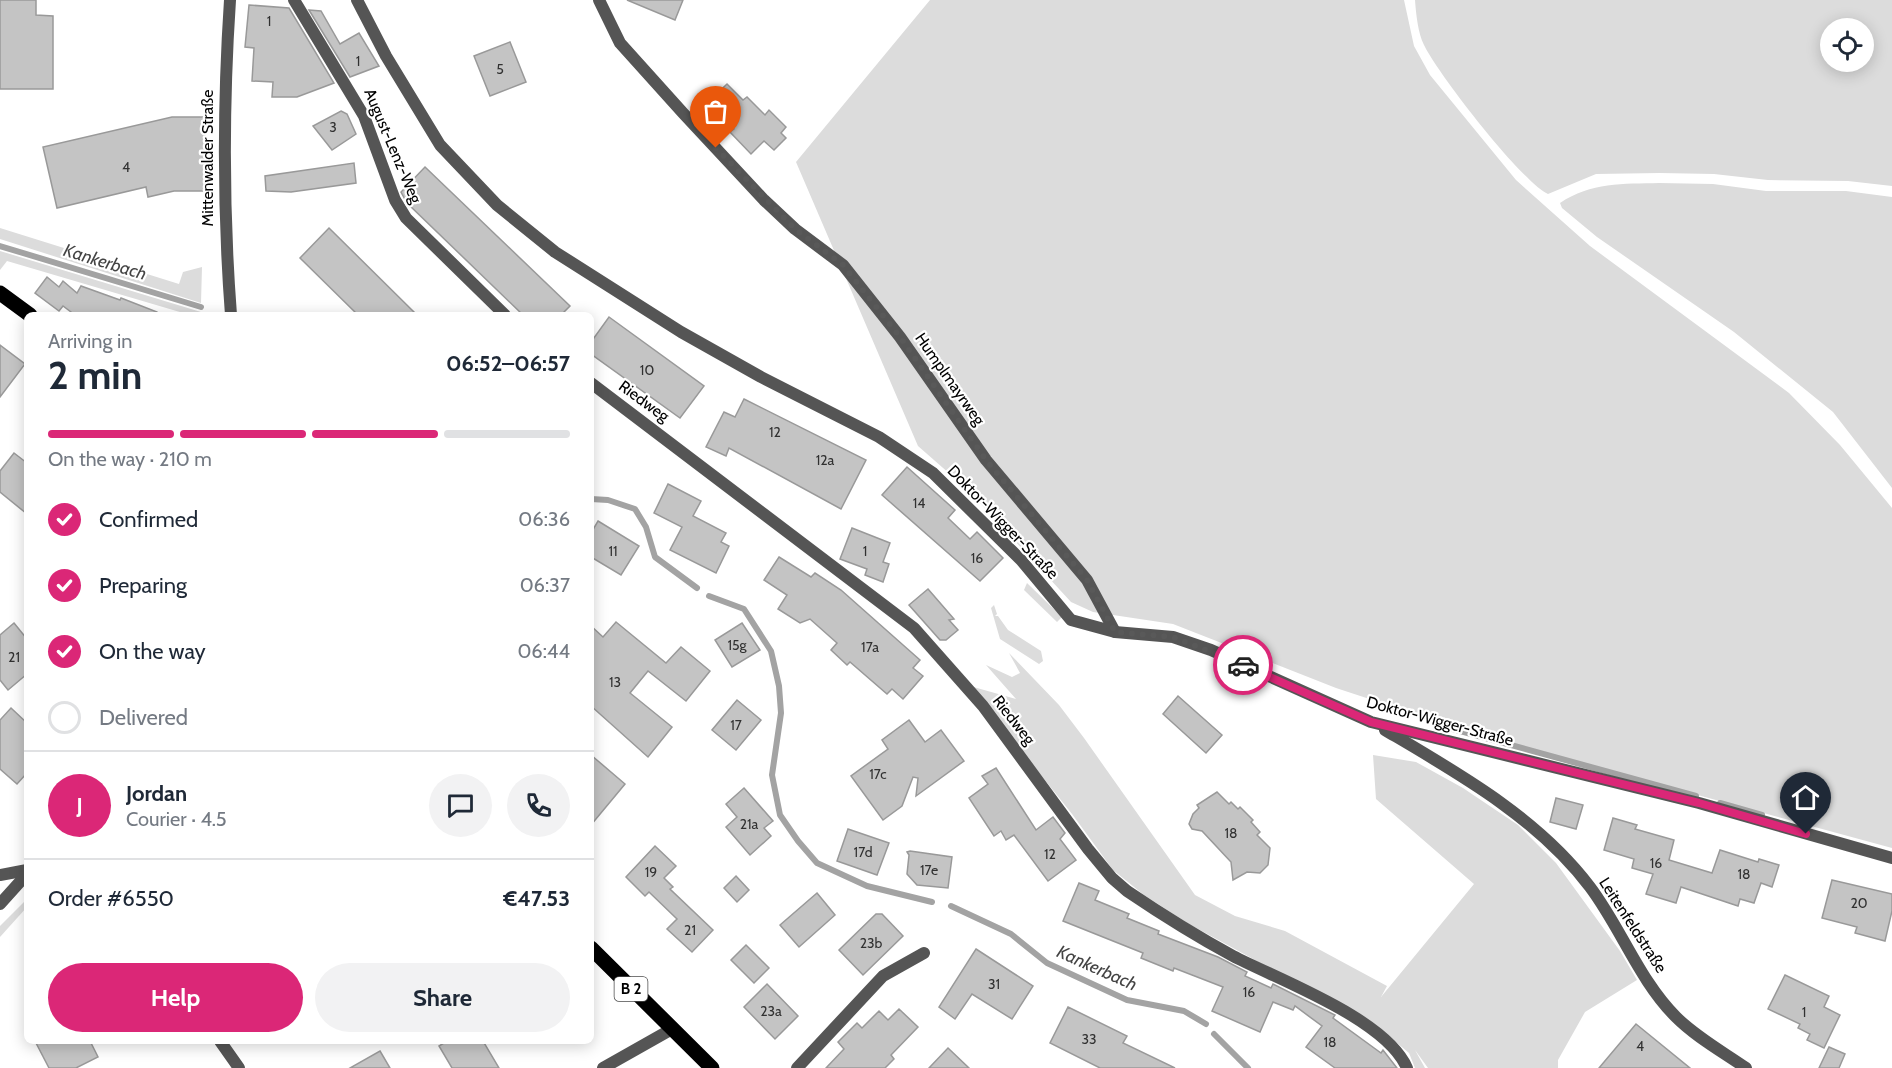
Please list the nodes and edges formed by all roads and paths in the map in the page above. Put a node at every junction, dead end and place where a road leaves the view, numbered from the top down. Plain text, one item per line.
1 (230, 0) edge
2 (294, 0) edge
3 (357, 0) edge
4 (599, 0) edge
5 (0, 293) edge
6 (26, 312) edge
7 (231, 312) edge
8 (502, 312) edge
9 (594, 385) edge
10 (1115, 632) junction
11 (1371, 722) junction
12 (1892, 858) edge
13 (24, 871) edge
14 (0, 875) edge
15 (24, 877) edge
16 (0, 904) edge
17 (594, 951) edge
18 (924, 953) dead end
19 (672, 1029) junction
20 (222, 1044) edge
21 (239, 1068) edge
22 (603, 1068) edge
23 (711, 1068) edge
24 (797, 1068) edge
25 (1407, 1068) edge
26 (1746, 1068) edge

1 - 7 street, Mittenwalder Straße
2 - 8 street, August-Lenz-Weg
3 - 10 street, Doktor-Wigger-Straße
4 - 10 street, Humplmayrweg
5 - 6 main road
9 - 25 street, Riedweg
10 - 11 street, Doktor-Wigger-Straße
11 - 12 street, Doktor-Wigger-Straße
11 - 26 street, Leitenfeldstraße
13 - 14 street
15 - 16 street
17 - 19 main road, B 2
18 - 24 street
19 - 22 street
19 - 23 main road, B 2
20 - 21 street

